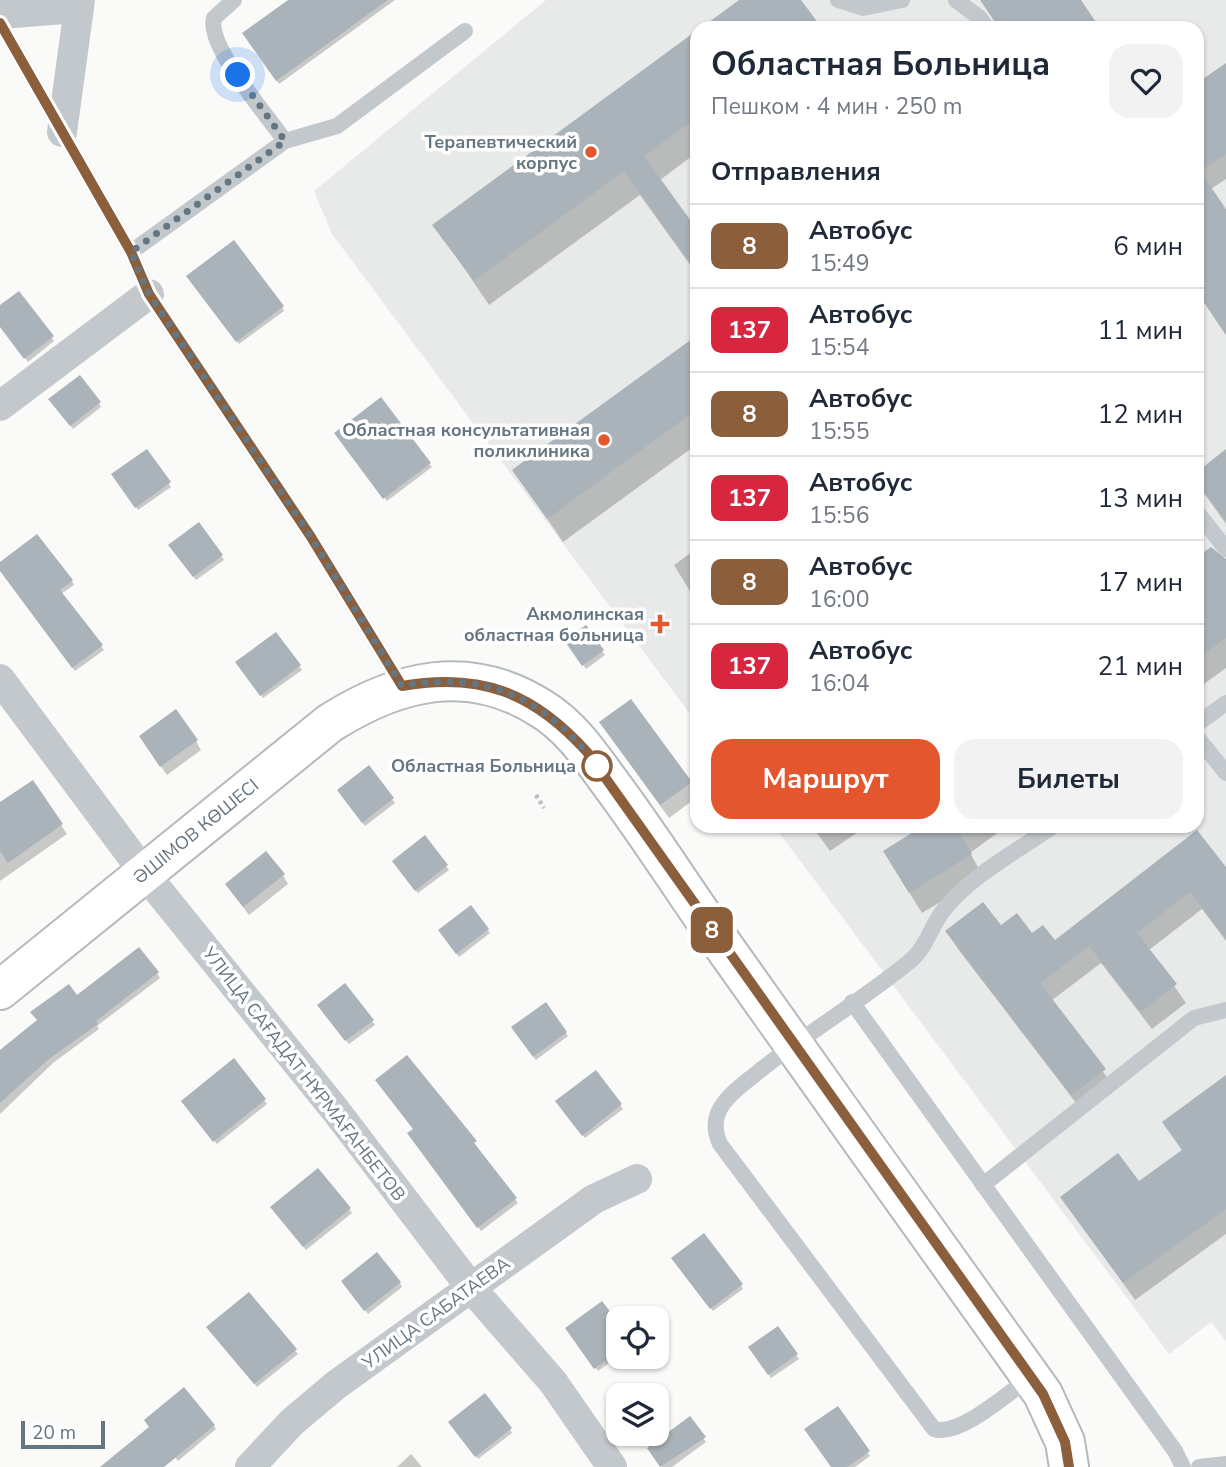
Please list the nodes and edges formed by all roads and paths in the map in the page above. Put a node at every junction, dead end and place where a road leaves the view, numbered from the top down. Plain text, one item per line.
1 (234, 0) edge
2 (838, 0) edge
3 (902, 0) edge
4 (956, 0) edge
5 (79, 4) edge
6 (0, 14) edge
7 (982, 21) edge
8 (0, 23) edge
9 (465, 31) dead end
10 (62, 132) junction
11 (285, 141) junction
12 (131, 252) junction
13 (149, 294) junction
14 (0, 406) edge
15 (1204, 521) edge
16 (1226, 549) edge
17 (0, 679) edge
18 (402, 686) junction
19 (1226, 703) edge
20 (1204, 719) edge
21 (1204, 746) edge
22 (1226, 773) edge
23 (536, 795) dead end
24 (544, 808) dead end
25 (1043, 833) edge
26 (145, 874) junction
27 (0, 990) edge
28 (852, 1002) junction
29 (1226, 1010) edge
30 (794, 1043) junction
31 (637, 1179) dead end
32 (984, 1185) junction
33 (472, 1289) junction
34 (1031, 1377) junction
35 (1226, 1464) edge
36 (250, 1467) edge
37 (612, 1467) edge
38 (1069, 1467) edge
39 (1183, 1467) edge
40 (1199, 1467) edge

1 - 11 lane
2 - 3 lane
4 - 7 lane
5 - 6 street
5 - 10 street
8 - 10 lane
9 - 11 lane
10 - 12 lane
11 - 12 lane
12 - 13 lane
13 - 14 street
13 - 18 lane
15 - 16 lane
17 - 26 street, УЛИЦА САҒАДАТ НҰРМАҒАНБЕТОВ
18 - 26 street, ӘШІМОВ КӨШЕСІ
18 - 30 street, ӘШІМОВ КӨШЕСІ
19 - 20 lane
21 - 22 lane
23 - 24 path
25 - 28 lane
26 - 27 street, ӘШІМОВ КӨШЕСІ
26 - 33 street, УЛИЦА САҒАДАТ НҰРМАҒАНБЕТОВ
28 - 30 lane
28 - 32 lane
29 - 32 lane
30 - 34 street, ӘШІМОВ КӨШЕСІ
30 - 34 lane
31 - 33 street, УЛИЦА САБАТАЕВА
32 - 39 lane
33 - 36 street, УЛИЦА САБАТАЕВА
33 - 37 street, УЛИЦА САҒАДАТ НҰРМАҒАНБЕТОВ
34 - 38 street, ӘШІМОВ КӨШЕСІ
35 - 40 lane

